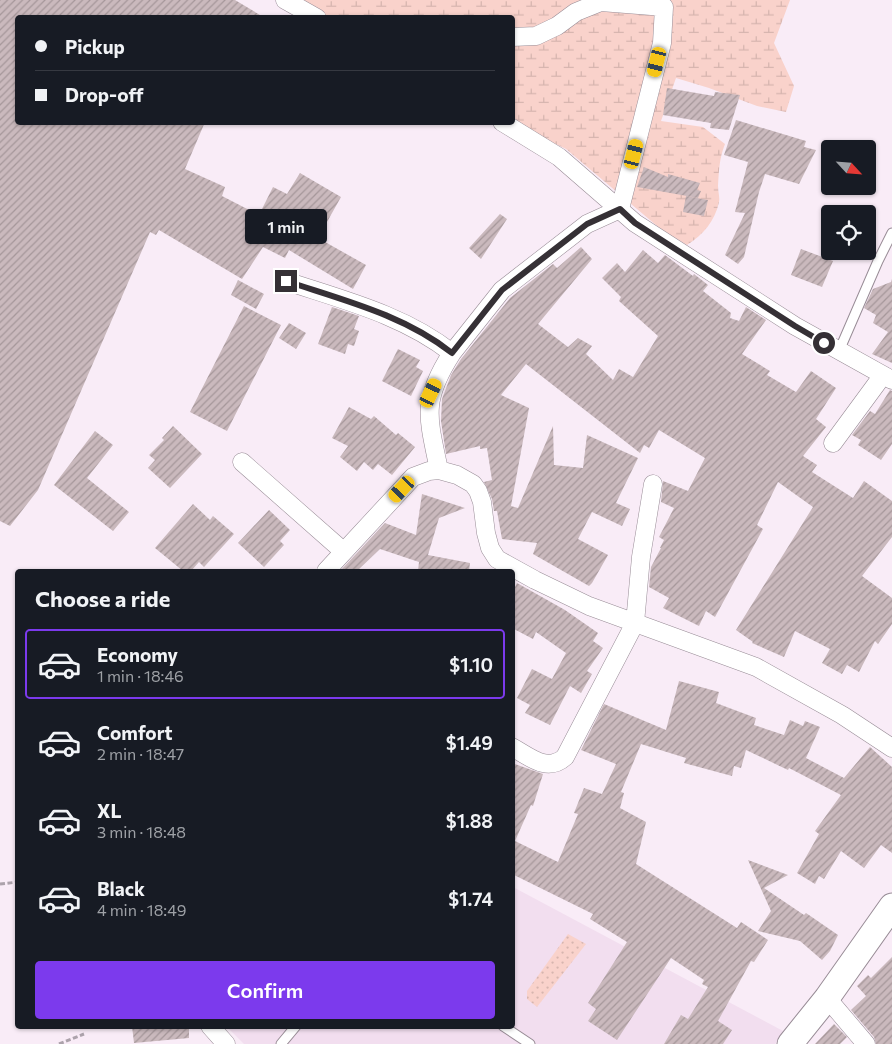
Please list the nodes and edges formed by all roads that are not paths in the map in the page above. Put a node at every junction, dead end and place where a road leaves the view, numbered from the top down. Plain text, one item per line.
1 (285, 0) edge
2 (312, 15) edge
3 (515, 37) edge
4 (507, 125) edge
5 (620, 209) junction
6 (892, 233) edge
7 (286, 281) dead end
8 (839, 351) junction
9 (452, 353) junction
10 (887, 378) edge
11 (833, 443) dead end
12 (242, 462) dead end
13 (439, 470) junction
14 (653, 484) dead end
15 (343, 551) junction
16 (328, 569) edge
17 (635, 623) junction
18 (892, 748) edge
19 (515, 749) edge
20 (892, 906) edge
21 (827, 998) junction
22 (213, 1029) edge
23 (293, 1029) edge
24 (508, 1029) edge
25 (226, 1044) edge
26 (280, 1044) edge
27 (530, 1044) edge
28 (790, 1044) edge
29 (866, 1044) edge

1 - 2 street
3 - 5 street
4 - 5 street
5 - 8 street
5 - 9 street
6 - 8 lane
7 - 9 street
8 - 10 street
9 - 13 street
10 - 11 street
12 - 15 street
13 - 15 street
13 - 17 street
14 - 17 street
15 - 16 street
17 - 18 street
17 - 19 street
20 - 21 main road
21 - 28 main road
21 - 29 street
22 - 25 street
23 - 26 lane
24 - 27 lane

